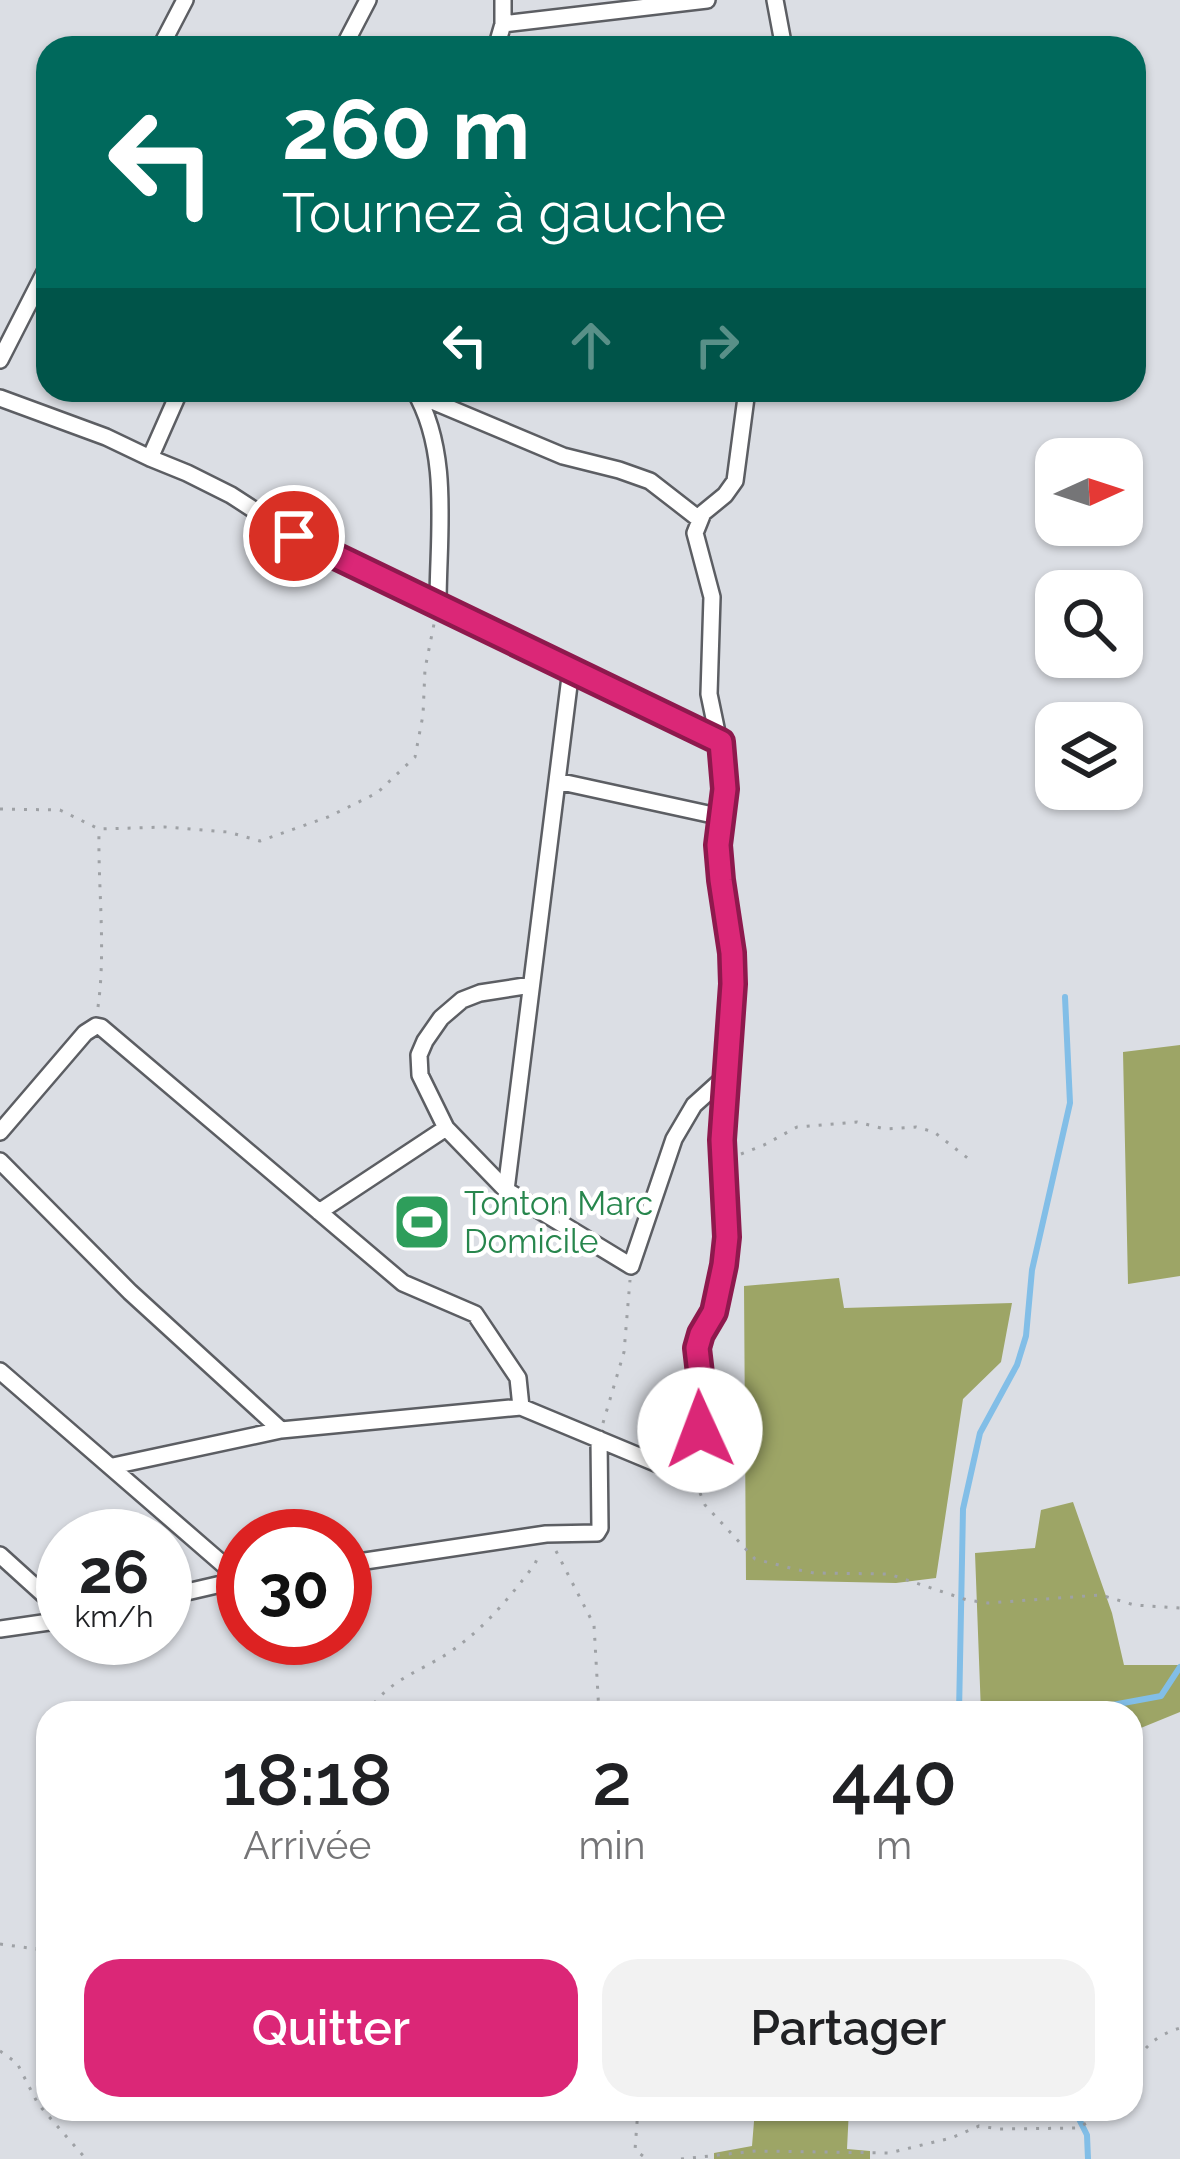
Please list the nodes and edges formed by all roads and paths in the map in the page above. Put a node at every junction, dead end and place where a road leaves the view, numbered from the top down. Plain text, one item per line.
1 (185, 0) edge
2 (368, 0) edge
3 (503, 0) edge
4 (707, 0) edge
5 (775, 0) edge
6 (503, 24) junction
7 (166, 36) edge
8 (349, 36) edge
9 (500, 36) edge
10 (782, 36) edge
11 (36, 290) edge
12 (0, 360) edge
13 (0, 398) edge
14 (176, 402) edge
15 (419, 402) edge
16 (437, 402) edge
17 (745, 402) edge
18 (150, 458) junction
19 (699, 519) junction
20 (437, 604) junction
21 (571, 668) junction
22 (721, 742) junction
23 (556, 781) junction
24 (0, 809) edge
25 (722, 817) junction
26 (99, 829) junction
27 (530, 985) junction
28 (96, 1026) junction
29 (725, 1077) junction
30 (446, 1128) junction
31 (0, 1132) edge
32 (722, 1160) junction
33 (0, 1161) edge
34 (974, 1163) dead end
35 (506, 1190) junction
36 (320, 1212) junction
37 (632, 1266) junction
38 (0, 1371) edge
39 (521, 1408) junction
40 (281, 1430) junction
41 (598, 1439) junction
42 (113, 1466) junction
43 (694, 1479) junction
44 (546, 1534) junction
45 (0, 1555) edge
46 (216, 1556) edge
47 (372, 1560) edge
48 (36, 1590) edge
49 (1180, 1608) edge
50 (36, 1621) edge
51 (0, 1628) edge
52 (375, 1701) edge
53 (598, 1701) edge
54 (0, 1944) edge
55 (36, 1948) edge
56 (1180, 2028) edge
57 (0, 2050) edge
58 (1143, 2051) edge
59 (36, 2100) edge
60 (53, 2121) edge
61 (637, 2121) edge
62 (1090, 2121) edge
63 (635, 2150) junction
64 (86, 2159) edge
65 (633, 2159) edge
66 (647, 2159) edge
67 (681, 2159) edge

1 - 7 street
2 - 8 street
3 - 6 street
4 - 6 street
5 - 10 street
6 - 9 street
11 - 12 street
13 - 18 street
14 - 18 street
15 - 20 street
16 - 19 street
17 - 19 street
18 - 20 street
19 - 22 street
20 - 21 street
20 - 26 path
21 - 22 street
21 - 23 street
22 - 25 street
23 - 25 street
23 - 27 street
24 - 26 path
25 - 29 street
26 - 28 path
27 - 30 street
27 - 35 street
28 - 31 street
28 - 36 street
29 - 32 street
29 - 37 street
30 - 35 street
30 - 36 street
32 - 34 path
32 - 43 street
33 - 40 street
35 - 37 street
36 - 39 street
37 - 41 path
38 - 42 street
39 - 40 street
39 - 41 street
40 - 42 street
41 - 43 street
41 - 44 street
42 - 46 street
43 - 49 path
44 - 47 street
44 - 52 path
44 - 53 path
45 - 48 street
50 - 51 street
54 - 55 path
56 - 58 path
57 - 59 path
60 - 64 path
61 - 63 path
62 - 67 path
63 - 65 path
63 - 66 path

